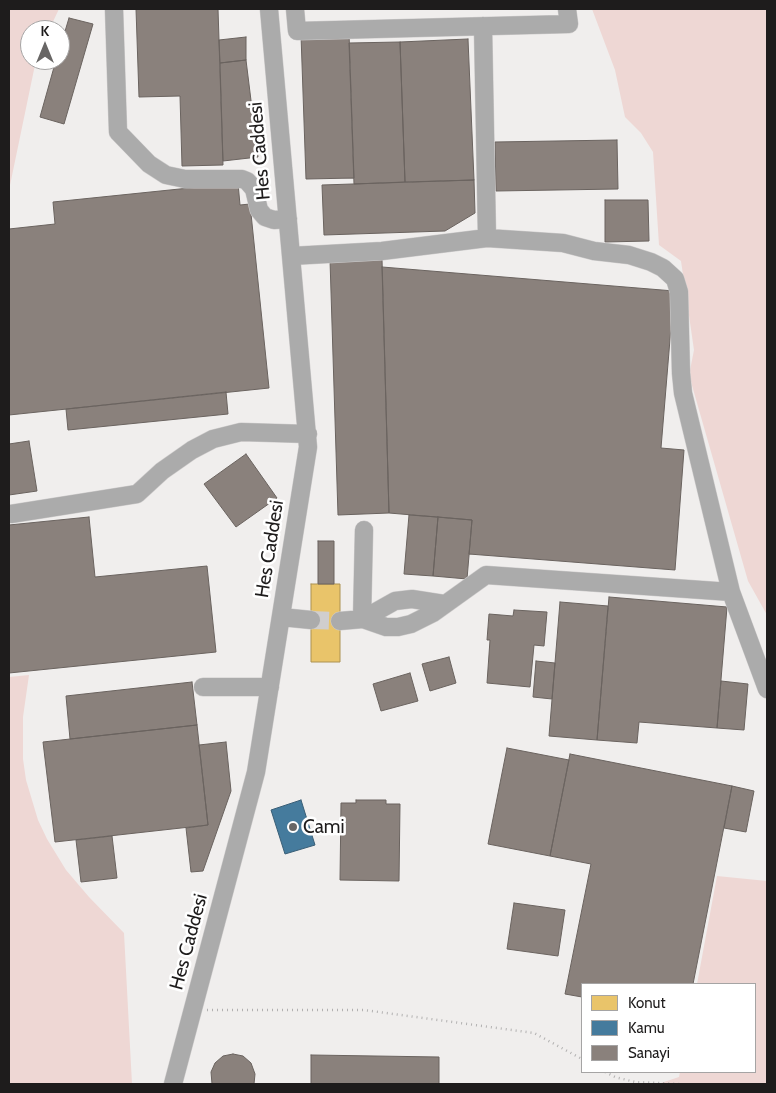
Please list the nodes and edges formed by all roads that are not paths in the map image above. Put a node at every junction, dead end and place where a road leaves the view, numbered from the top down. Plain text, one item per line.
1 (114, 9) edge
2 (269, 9) edge
3 (295, 9) edge
4 (568, 9) edge
5 (483, 26) junction
6 (288, 219) junction
7 (487, 238) junction
8 (291, 256) junction
9 (308, 434) junction
10 (11, 514) dead end
11 (364, 530) dead end
12 (731, 592) junction
13 (444, 604) junction
14 (281, 617) junction
15 (311, 620) tunnel mouth
16 (362, 620) junction
17 (340, 621) tunnel mouth
18 (203, 686) dead end
19 (270, 687) junction
20 (767, 689) edge
21 (173, 1084) edge

1 - 6 street
2 - 6 street, Hes Caddesi
3 - 5 street
4 - 5 street
5 - 7 street
6 - 8 street, Hes Caddesi
7 - 8 street
7 - 12 street
8 - 9 street, Hes Caddesi
9 - 10 street
9 - 14 street, Hes Caddesi
11 - 16 street
12 - 13 street
12 - 20 street
13 - 16 street
13 - 16 street
14 - 15 street
14 - 19 street, Hes Caddesi
16 - 17 street
18 - 19 street
19 - 21 street, Hes Caddesi

